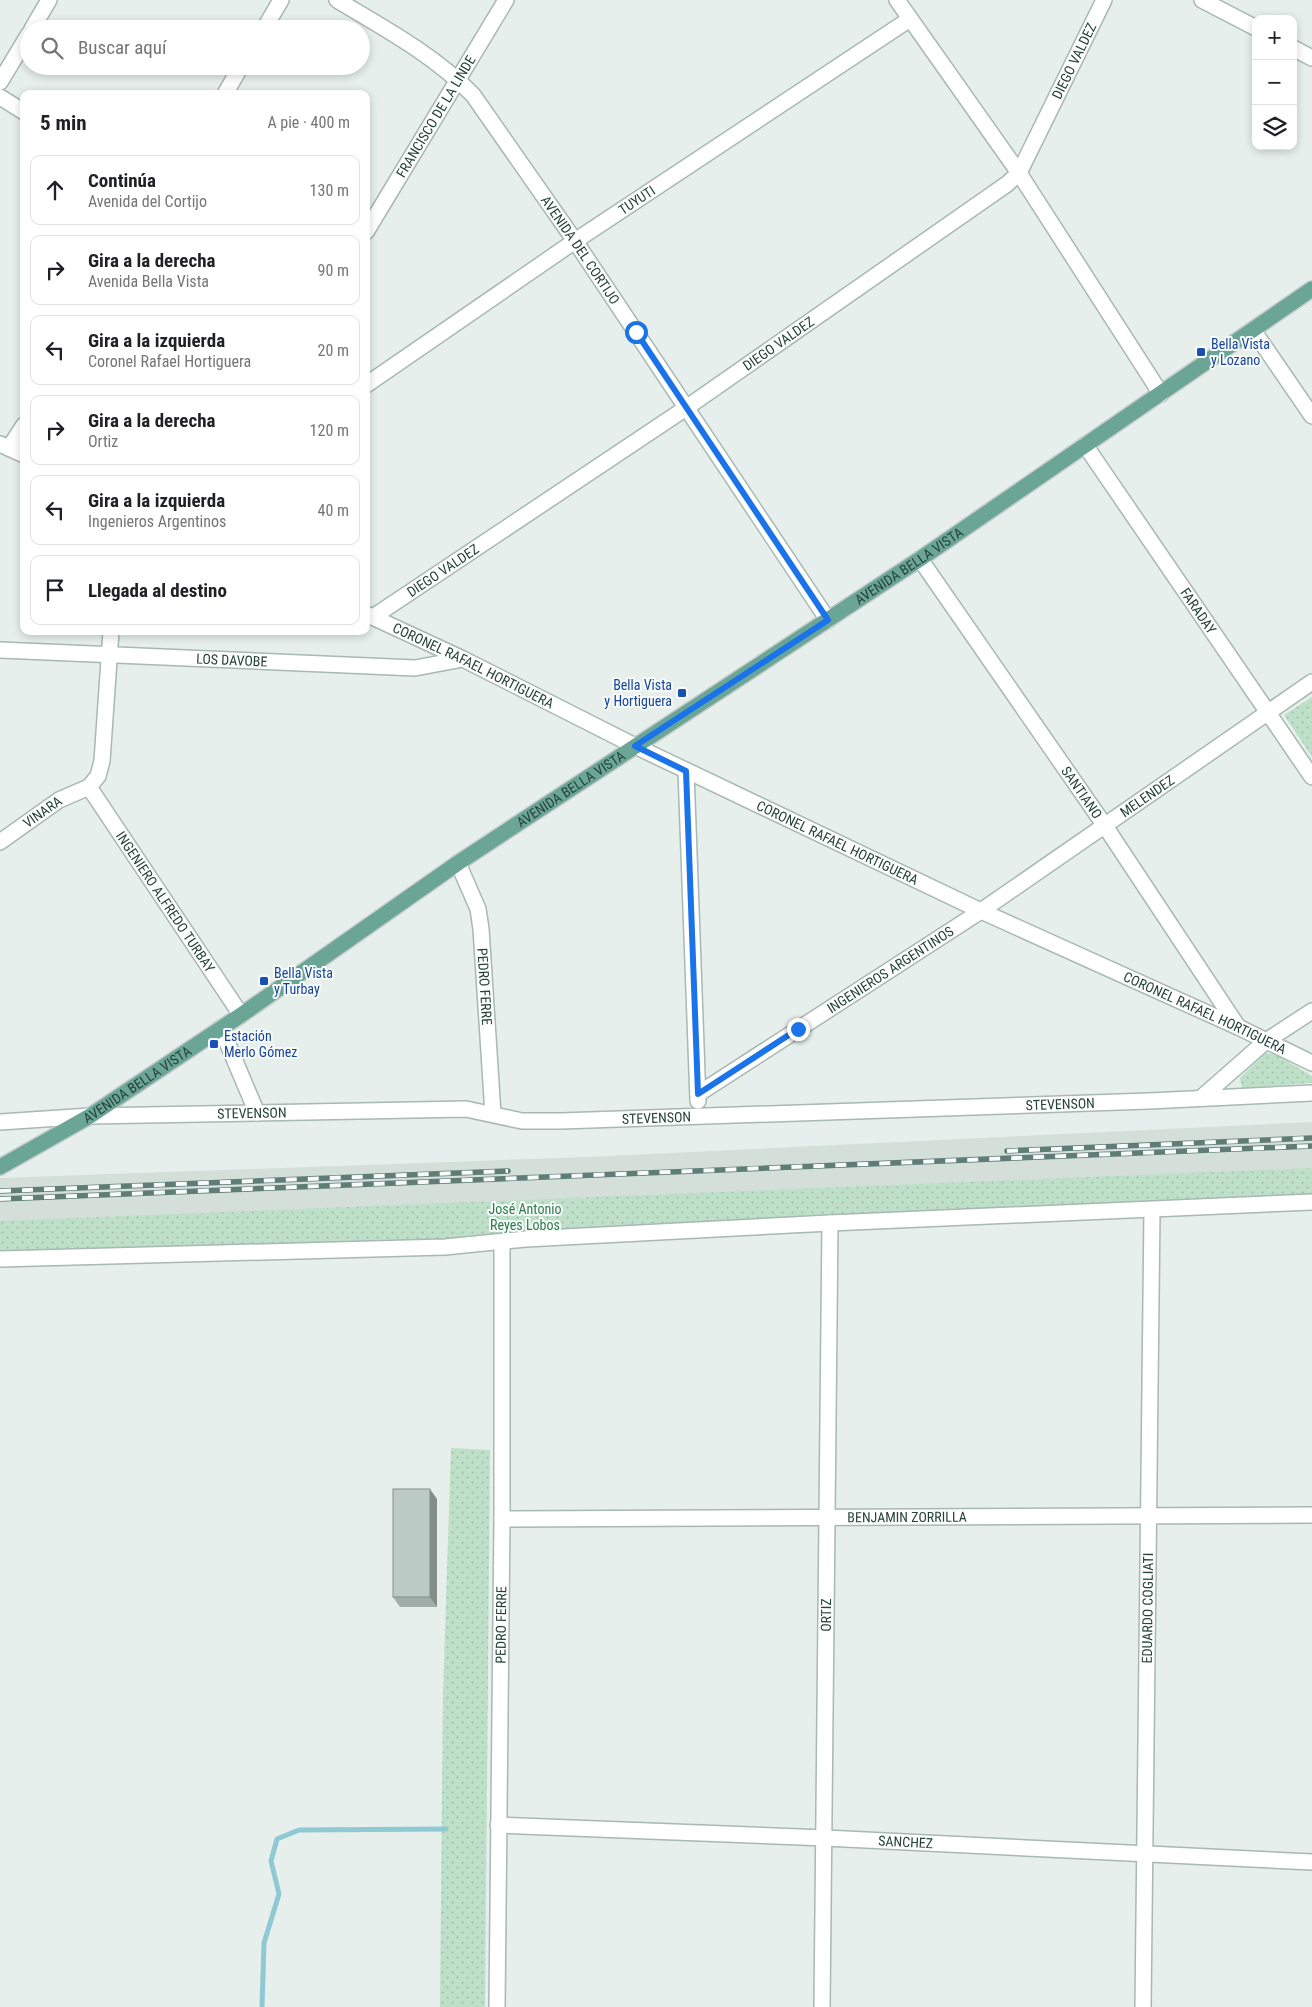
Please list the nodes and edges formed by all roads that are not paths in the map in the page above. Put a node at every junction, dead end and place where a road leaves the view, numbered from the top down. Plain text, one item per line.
1 (49, 0) edge
2 (281, 0) edge
3 (336, 0) edge
4 (506, 0) edge
5 (897, 0) edge
6 (1104, 0) edge
7 (1202, 0) edge
8 (910, 19) junction
9 (37, 20) edge
10 (269, 20) edge
11 (369, 20) edge
12 (370, 20) edge
13 (1252, 26) edge
14 (20, 49) edge
15 (1297, 50) edge
16 (1312, 58) edge
17 (236, 75) edge
18 (458, 80) junction
19 (0, 82) edge
20 (226, 90) edge
21 (0, 97) edge
22 (20, 110) edge
23 (1019, 173) junction
24 (370, 225) edge
25 (575, 242) junction
26 (1312, 289) edge
27 (1253, 330) junction
28 (370, 382) edge
29 (1161, 394) junction
30 (686, 408) junction
31 (1312, 416) edge
32 (20, 429) edge
33 (1085, 445) junction
34 (5, 446) edge
35 (20, 453) edge
36 (920, 559) junction
37 (370, 616) edge
38 (828, 620) junction
39 (111, 635) edge
40 (0, 650) edge
41 (109, 655) junction
42 (463, 659) junction
43 (1312, 682) edge
44 (1268, 712) junction
45 (635, 746) junction
46 (686, 771) junction
47 (1312, 776) edge
48 (89, 787) junction
49 (1105, 826) junction
50 (0, 842) edge
51 (458, 863) junction
52 (981, 910) junction
53 (1312, 1010) edge
54 (241, 1015) junction
55 (1238, 1027) junction
56 (221, 1028) junction
57 (1266, 1041) junction
58 (1312, 1063) edge
59 (1312, 1093) edge
60 (698, 1094) junction
61 (1201, 1098) junction
62 (257, 1113) junction
63 (493, 1114) junction
64 (698, 1115) junction
65 (90, 1116) junction
66 (0, 1122) edge
67 (0, 1167) edge
68 (1312, 1202) edge
69 (1152, 1210) junction
70 (830, 1223) junction
71 (502, 1242) junction
72 (0, 1260) edge
73 (1312, 1515) edge
74 (1148, 1516) junction
75 (502, 1519) junction
76 (827, 1519) junction
77 (498, 1825) junction
78 (825, 1838) junction
79 (1144, 1854) junction
80 (1312, 1862) edge
81 (497, 2007) edge
82 (822, 2007) edge
83 (1143, 2007) edge

1 - 9 street
2 - 10 street
3 - 11 street, AVENIDA DEL CORTIJO
4 - 18 street, FRANCISCO DE LA LINDE
5 - 8 street
6 - 23 street, DIEGO VALDEZ
7 - 13 street
8 - 23 street
8 - 25 street, TUYUTI
12 - 18 street, AVENIDA DEL CORTIJO
14 - 19 street
15 - 16 street
17 - 20 street
18 - 24 street, FRANCISCO DE LA LINDE
18 - 25 street, AVENIDA DEL CORTIJO
21 - 22 street
23 - 29 street
23 - 30 street, DIEGO VALDEZ
25 - 28 street, TUYUTI
25 - 30 street, AVENIDA DEL CORTIJO
26 - 27 main road, AVENIDA BELLA VISTA
27 - 29 main road, AVENIDA BELLA VISTA
27 - 31 street
29 - 33 main road, AVENIDA BELLA VISTA
30 - 37 street, DIEGO VALDEZ
30 - 38 street, AVENIDA DEL CORTIJO
32 - 34 street
33 - 36 main road, AVENIDA BELLA VISTA
33 - 44 street, FARADAY
34 - 35 street
36 - 38 main road, AVENIDA BELLA VISTA
36 - 49 street, SANTIANO
37 - 42 street, CORONEL RAFAEL HORTIGUERA
38 - 45 main road, AVENIDA BELLA VISTA
39 - 41 street
40 - 41 street, LOS DAVOBE
41 - 42 street, LOS DAVOBE
41 - 48 street
42 - 45 street, CORONEL RAFAEL HORTIGUERA
43 - 44 street, MELENDEZ
44 - 47 street, FARADAY
44 - 49 street, MELENDEZ
45 - 46 street, CORONEL RAFAEL HORTIGUERA
45 - 51 main road, AVENIDA BELLA VISTA
46 - 52 street, CORONEL RAFAEL HORTIGUERA
46 - 60 street
48 - 50 street, VINARA
48 - 54 street, INGENIERO ALFREDO TURBAY
49 - 52 street, MELENDEZ
49 - 55 street, SANTIANO
51 - 54 main road, AVENIDA BELLA VISTA
51 - 63 street, PEDRO FERRE
52 - 55 street, CORONEL RAFAEL HORTIGUERA
52 - 60 street, INGENIEROS ARGENTINOS
53 - 57 street
54 - 56 main road, AVENIDA BELLA VISTA
55 - 57 street, CORONEL RAFAEL HORTIGUERA
56 - 62 street
56 - 65 main road, AVENIDA BELLA VISTA
57 - 58 street, CORONEL RAFAEL HORTIGUERA
57 - 61 street
59 - 61 street, STEVENSON
60 - 64 street
61 - 64 street, STEVENSON
62 - 63 street, STEVENSON
62 - 65 street, STEVENSON
63 - 64 street, STEVENSON
65 - 66 street, STEVENSON
65 - 67 main road, AVENIDA BELLA VISTA
68 - 69 street
69 - 70 street
69 - 74 street, EDUARDO COGLIATI
70 - 71 street
70 - 76 street, ORTIZ
71 - 72 street
71 - 75 street, PEDRO FERRE
73 - 74 street, BENJAMIN ZORRILLA
74 - 76 street, BENJAMIN ZORRILLA
74 - 79 street, EDUARDO COGLIATI
75 - 76 street, BENJAMIN ZORRILLA
75 - 77 street, PEDRO FERRE
76 - 78 street, ORTIZ
77 - 78 street, SANCHEZ
77 - 81 street, PEDRO FERRE
78 - 79 street, SANCHEZ
78 - 82 street, ORTIZ
79 - 80 street, SANCHEZ
79 - 83 street, EDUARDO COGLIATI

